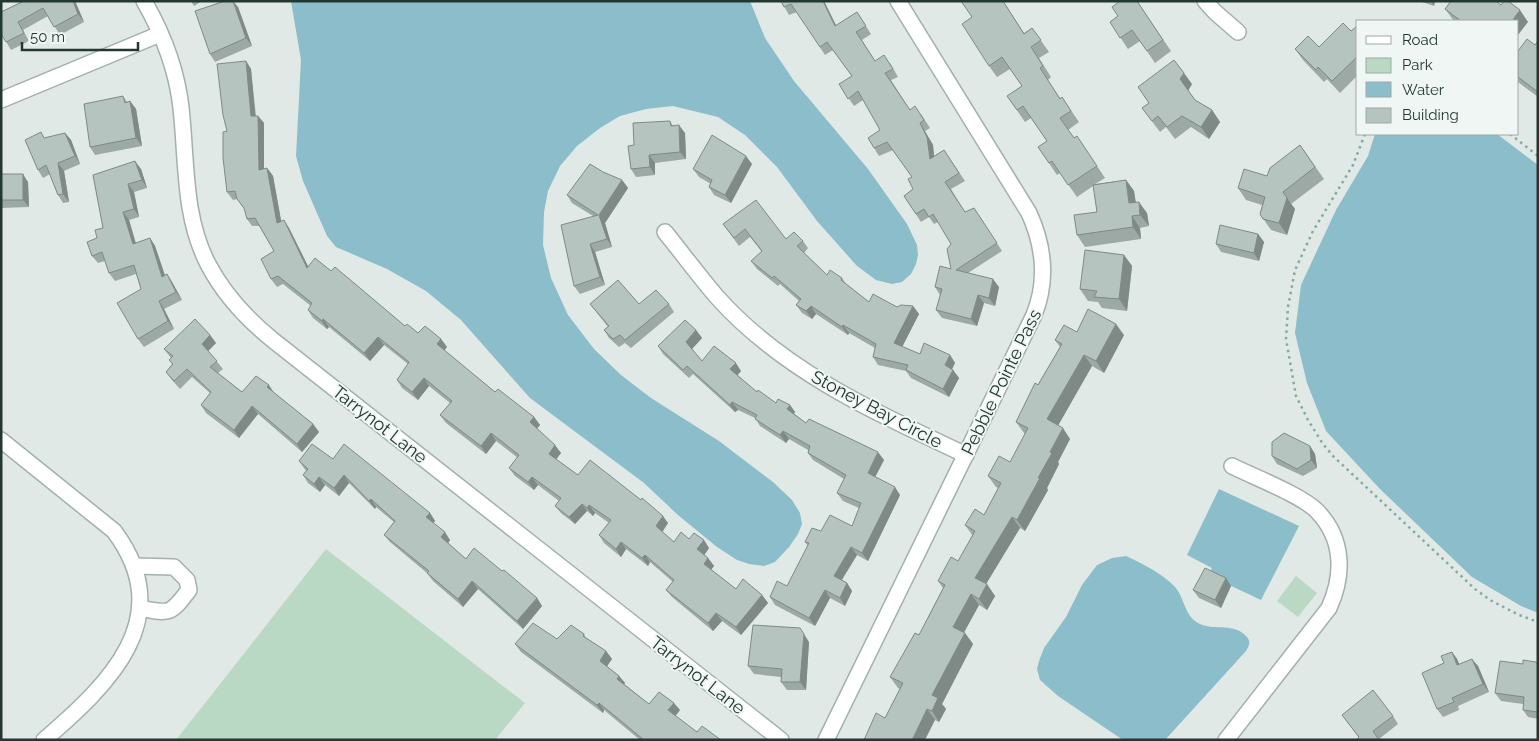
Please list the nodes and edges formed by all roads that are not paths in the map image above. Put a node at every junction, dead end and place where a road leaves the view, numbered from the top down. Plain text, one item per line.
1 (144, 1) edge
2 (898, 1) edge
3 (1205, 1) edge
4 (1238, 32) dead end
5 (160, 34) junction
6 (1, 100) edge
7 (665, 232) dead end
8 (1, 440) edge
9 (966, 455) junction
10 (1232, 466) dead end
11 (134, 566) junction
12 (140, 608) junction
13 (44, 740) edge
14 (780, 740) edge
15 (826, 740) edge
16 (1226, 740) edge

1 - 5 street, Tarrynot Lane
2 - 9 street, Pebble Pointe Pass
3 - 4 street
5 - 6 street
5 - 14 street, Tarrynot Lane
7 - 9 street, Stoney Bay Circle
8 - 11 street
9 - 15 street, Pebble Pointe Pass
10 - 16 street
11 - 12 street
11 - 12 street
12 - 13 street

